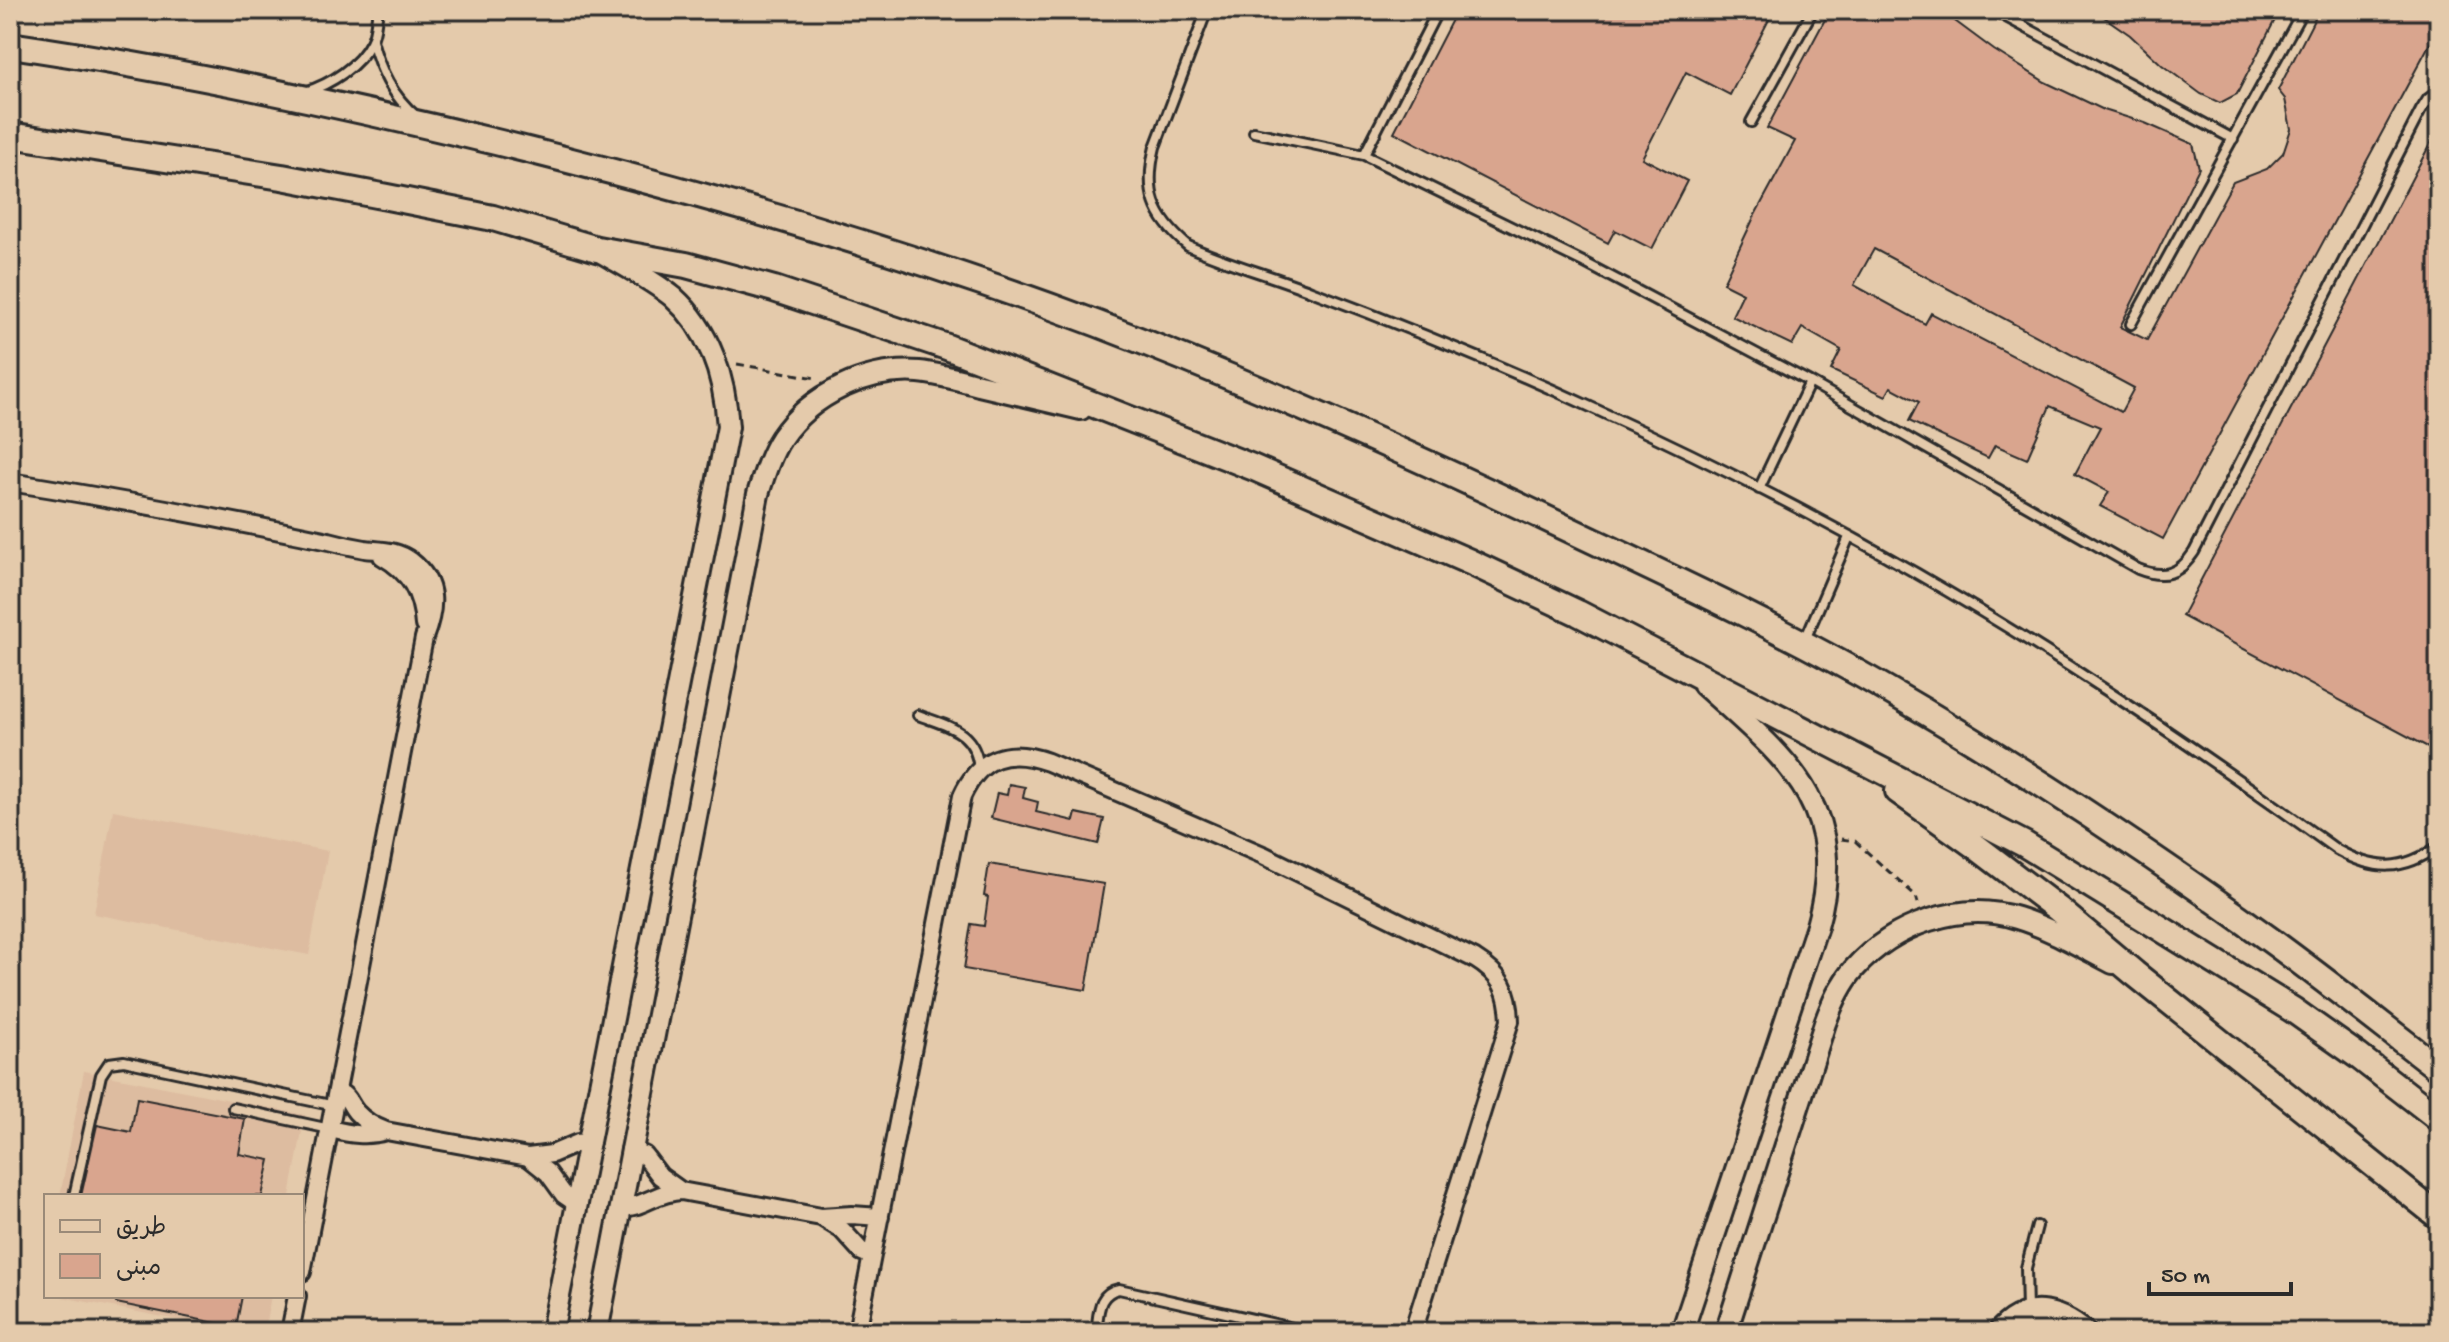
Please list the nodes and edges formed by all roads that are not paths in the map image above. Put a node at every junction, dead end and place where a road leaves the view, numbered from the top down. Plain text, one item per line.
1 (378, 10) edge
2 (1207, 10) edge
3 (1438, 10) edge
4 (1813, 10) edge
5 (1993, 10) edge
6 (2303, 10) edge
7 (372, 40) junction
8 (10, 45) edge
9 (2439, 91) edge
10 (289, 95) junction
11 (1751, 122) dead end
12 (431, 126) junction
13 (1254, 132) dead end
14 (10, 135) edge
15 (2233, 139) junction
16 (1364, 155) junction
17 (597, 249) junction
18 (2131, 324) dead end
19 (1810, 382) junction
20 (1142, 423) junction
21 (10, 482) edge
22 (1759, 489) junction
23 (1849, 537) junction
24 (1804, 642) junction
25 (1684, 666) junction
26 (918, 715) dead end
27 (1812, 736) junction
28 (979, 770) junction
29 (2439, 846) edge
30 (2134, 973) junction
31 (2439, 1069) edge
32 (337, 1099) junction
33 (233, 1108) dead end
34 (2439, 1119) edge
35 (330, 1129) junction
36 (386, 1131) junction
37 (591, 1141) junction
38 (630, 1150) junction
39 (528, 1157) junction
40 (681, 1191) junction
41 (74, 1194) edge
42 (577, 1204) junction
43 (621, 1208) junction
44 (821, 1217) junction
45 (880, 1217) junction
46 (2439, 1217) edge
47 (2037, 1226) dead end
48 (871, 1256) junction
49 (304, 1262) edge
50 (297, 1298) edge
51 (2027, 1312) junction
52 (1418, 1329) edge
53 (290, 1332) edge
54 (552, 1332) edge
55 (597, 1332) edge
56 (857, 1332) edge
57 (1096, 1332) edge
58 (1311, 1332) edge
59 (1682, 1332) edge
60 (1726, 1332) edge
61 (1996, 1332) edge
62 (2014, 1332) edge
63 (2081, 1332) edge
64 (2088, 1332) edge

1 - 7 lane
2 - 22 lane
3 - 16 lane
4 - 11 lane
5 - 15 lane
6 - 15 lane
7 - 10 lane
7 - 12 lane
8 - 10 main road
9 - 19 lane
10 - 12 main road
12 - 24 main road
13 - 16 lane
14 - 17 main road
15 - 18 lane
16 - 19 lane
17 - 20 main road
17 - 37 street
19 - 22 lane
20 - 25 main road
20 - 38 street
21 - 32 street
22 - 23 lane
23 - 24 lane
23 - 29 lane
24 - 31 main road
25 - 27 main road
25 - 59 street
26 - 28 lane
27 - 30 main road
27 - 34 main road
28 - 45 street
28 - 52 street
30 - 46 main road
30 - 60 street
32 - 35 street
32 - 36 street
32 - 41 lane
33 - 35 lane
35 - 36 street
35 - 49 street
36 - 39 street
37 - 39 street
37 - 42 street
38 - 40 street
38 - 43 street
39 - 42 street
40 - 43 street
40 - 44 street
42 - 54 street
43 - 55 street
44 - 45 street
44 - 48 street
45 - 48 street
47 - 51 lane
48 - 56 street
50 - 53 street
51 - 61 street
51 - 64 street
57 - 58 lane
62 - 63 street

